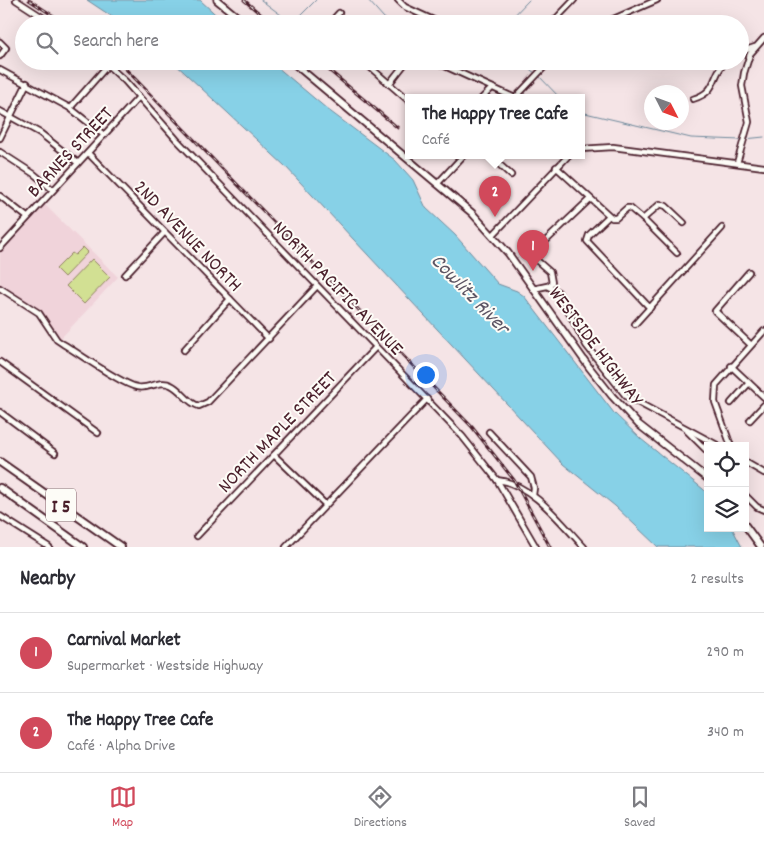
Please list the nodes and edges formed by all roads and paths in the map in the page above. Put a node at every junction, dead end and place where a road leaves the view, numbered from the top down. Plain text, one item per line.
1 (16, 0) edge
2 (217, 0) edge
3 (398, 0) edge
4 (574, 0) edge
5 (657, 0) edge
6 (39, 15) edge
7 (235, 15) edge
8 (422, 15) edge
9 (560, 15) edge
10 (623, 15) edge
11 (764, 38) edge
12 (0, 42) edge
13 (755, 46) junction
14 (749, 48) edge
15 (0, 56) edge
16 (749, 61) edge
17 (0, 70) edge
18 (104, 70) edge
19 (113, 70) edge
20 (302, 70) edge
21 (373, 70) edge
22 (400, 70) edge
23 (453, 70) edge
24 (541, 70) edge
25 (720, 70) edge
26 (745, 70) edge
27 (27, 83) junction
28 (388, 84) junction
29 (492, 88) junction
30 (486, 94) edge
31 (506, 94) edge
32 (519, 94) edge
33 (139, 97) junction
34 (405, 98) edge
35 (693, 99) dead end
36 (70, 108) junction
37 (0, 111) edge
38 (11, 116) junction
39 (104, 135) junction
40 (0, 138) edge
41 (585, 149) edge
42 (0, 152) edge
43 (88, 153) junction
44 (405, 156) edge
45 (409, 159) edge
46 (460, 159) edge
47 (493, 159) edge
48 (565, 159) edge
49 (78, 163) junction
50 (737, 163) junction
51 (556, 167) junction
52 (764, 167) edge
53 (512, 175) dead end
54 (438, 183) junction
55 (53, 190) junction
56 (0, 196) edge
57 (590, 199) junction
58 (609, 216) junction
59 (27, 217) junction
60 (643, 219) junction
61 (684, 223) dead end
62 (722, 228) dead end
63 (164, 233) junction
64 (494, 235) junction
65 (1, 245) edge
66 (677, 253) dead end
67 (750, 272) dead end
68 (125, 275) dead end
69 (317, 286) junction
70 (547, 286) junction
71 (0, 288) edge
72 (533, 289) junction
73 (230, 299) junction
74 (650, 308) junction
75 (635, 324) dead end
76 (764, 331) edge
77 (269, 339) junction
78 (751, 346) junction
79 (376, 347) junction
80 (184, 350) dead end
81 (0, 362) edge
82 (731, 366) junction
83 (749, 383) junction
84 (764, 397) edge
85 (427, 399) junction
86 (731, 404) dead end
87 (764, 405) edge
88 (0, 412) edge
89 (750, 420) dead end
90 (684, 428) junction
91 (489, 432) dead end
92 (98, 433) dead end
93 (711, 442) edge
94 (729, 442) edge
95 (704, 448) edge
96 (55, 453) dead end
97 (274, 455) junction
98 (0, 462) edge
99 (749, 464) edge
100 (764, 473) edge
101 (704, 476) edge
102 (498, 480) junction
103 (0, 488) edge
104 (533, 495) junction
105 (749, 499) edge
106 (326, 505) junction
107 (764, 510) edge
108 (0, 516) edge
109 (749, 530) edge
110 (197, 536) dead end
111 (49, 547) edge
112 (83, 547) edge
113 (121, 547) edge
114 (286, 547) edge
115 (536, 547) edge
116 (584, 547) edge
117 (761, 547) edge

1 - 6 street
2 - 7 main road
3 - 8 street
4 - 9 street
5 - 10 street
11 - 13 street
12 - 15 street
13 - 14 street
13 - 16 street
17 - 27 street
18 - 36 street
19 - 33 street, NORTH PACIFIC AVENUE
20 - 44 main road, WESTSIDE HIGHWAY
21 - 28 street
22 - 28 street
23 - 29 street
24 - 32 street
25 - 35 street
26 - 50 street
27 - 36 street
27 - 38 street
28 - 34 street
29 - 30 street
29 - 31 street
33 - 39 street, BARNES STREET
33 - 69 street, NORTH PACIFIC AVENUE
36 - 39 street
37 - 38 street
38 - 40 street
38 - 49 street
39 - 43 street, BARNES STREET
41 - 50 street
42 - 55 street
43 - 49 street, BARNES STREET
43 - 63 street, 2ND AVENUE NORTH
45 - 54 main road, WESTSIDE HIGHWAY
46 - 54 street
47 - 53 street
48 - 51 street
49 - 55 street, BARNES STREET
50 - 52 street
51 - 57 street
51 - 64 street
54 - 64 main road, WESTSIDE HIGHWAY
55 - 59 street, BARNES STREET
56 - 59 street
57 - 58 street
57 - 70 street
58 - 60 street
58 - 74 street
59 - 65 street, BARNES STREET
60 - 61 street
60 - 66 street
62 - 74 street
63 - 68 street
63 - 73 street, 2ND AVENUE NORTH
64 - 72 main road, WESTSIDE HIGHWAY
67 - 78 street
69 - 77 street
69 - 79 street, NORTH PACIFIC AVENUE
70 - 72 street
70 - 90 street
71 - 77 street
72 - 101 main road, WESTSIDE HIGHWAY
73 - 77 street, 2ND AVENUE NORTH
73 - 80 street
74 - 75 street
76 - 78 street
78 - 82 street
79 - 85 street, NORTH PACIFIC AVENUE
79 - 97 street, NORTH MAPLE STREET
81 - 92 street
82 - 83 street
82 - 94 street
83 - 84 street
83 - 86 street
85 - 102 street, NORTH PACIFIC AVENUE
85 - 106 street
87 - 89 street
88 - 96 street
90 - 93 street
90 - 95 street
91 - 104 street
97 - 106 street
97 - 110 street, NORTH MAPLE STREET
98 - 113 highway, I 5
99 - 100 street
102 - 104 street
102 - 115 street, NORTH PACIFIC AVENUE
103 - 112 highway, I 5
104 - 116 street
105 - 107 street
106 - 114 street
108 - 111 street
109 - 117 main road

